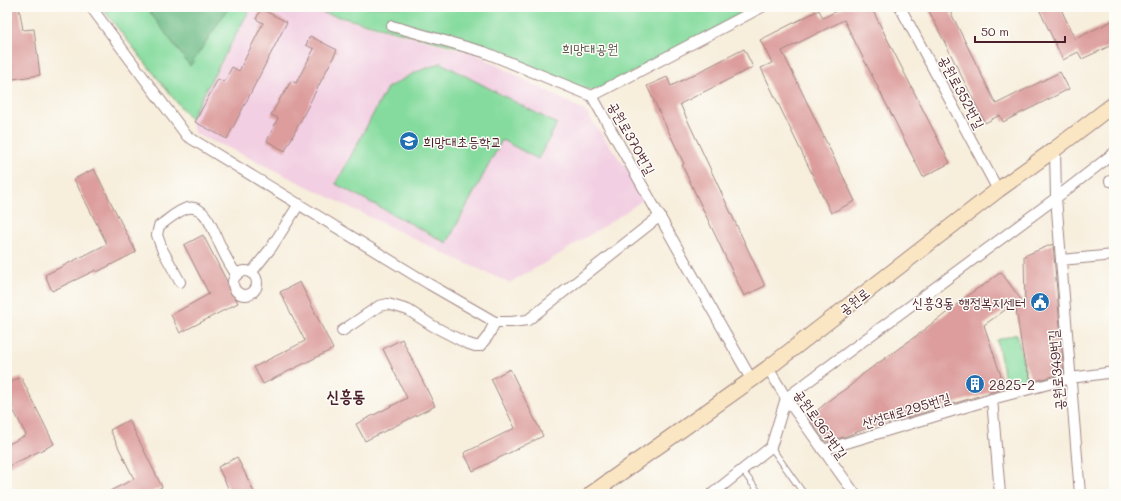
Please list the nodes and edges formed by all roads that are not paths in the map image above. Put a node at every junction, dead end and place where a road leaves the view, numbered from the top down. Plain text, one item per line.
1 (91, 7) edge
2 (762, 7) edge
3 (900, 7) edge
4 (392, 26) dead end
5 (592, 96) junction
6 (1114, 104) edge
7 (1055, 148) junction
8 (1114, 153) edge
9 (998, 190) junction
10 (1056, 198) junction
11 (299, 204) junction
12 (660, 216) junction
13 (1114, 255) edge
14 (1061, 260) junction
15 (251, 273) junction
16 (237, 275) junction
17 (180, 282) dead end
18 (495, 322) junction
19 (342, 331) dead end
20 (768, 368) junction
21 (1114, 372) edge
22 (1071, 378) junction
23 (751, 379) junction
24 (786, 398) junction
25 (992, 399) junction
26 (771, 448) junction
27 (823, 450) junction
28 (742, 470) junction
29 (591, 494) edge
30 (713, 494) edge
31 (760, 494) edge
32 (804, 494) edge
33 (855, 494) edge
34 (1000, 494) edge
35 (1080, 494) edge

1 - 11 street
2 - 5 street
3 - 9 street, 공원로352번길
4 - 5 street, 공원로370번길
5 - 12 street, 공원로370번길
6 - 7 main road, 공원로
7 - 9 main road, 공원로
7 - 10 street, 공원로349번길
8 - 10 street
9 - 20 main road, 공원로
10 - 14 street, 공원로349번길
10 - 24 street
11 - 15 street
11 - 18 street
12 - 18 street
12 - 23 street, 공원로370번길
13 - 14 street
14 - 22 street, 공원로349번길
15 - 16 street
15 - 16 street
16 - 17 street
18 - 19 street
20 - 23 main road, 공원로
20 - 24 street, 공원로367번길
21 - 22 street, 산성대로295번길
22 - 25 street, 산성대로295번길
22 - 35 street, 공원로349번길
23 - 29 main road, 공원로
24 - 26 street
24 - 27 street, 공원로367번길
25 - 27 street, 산성대로295번길
25 - 34 street
26 - 28 street
26 - 32 lane
27 - 33 street, 공원로367번길
28 - 30 street
28 - 31 lane

